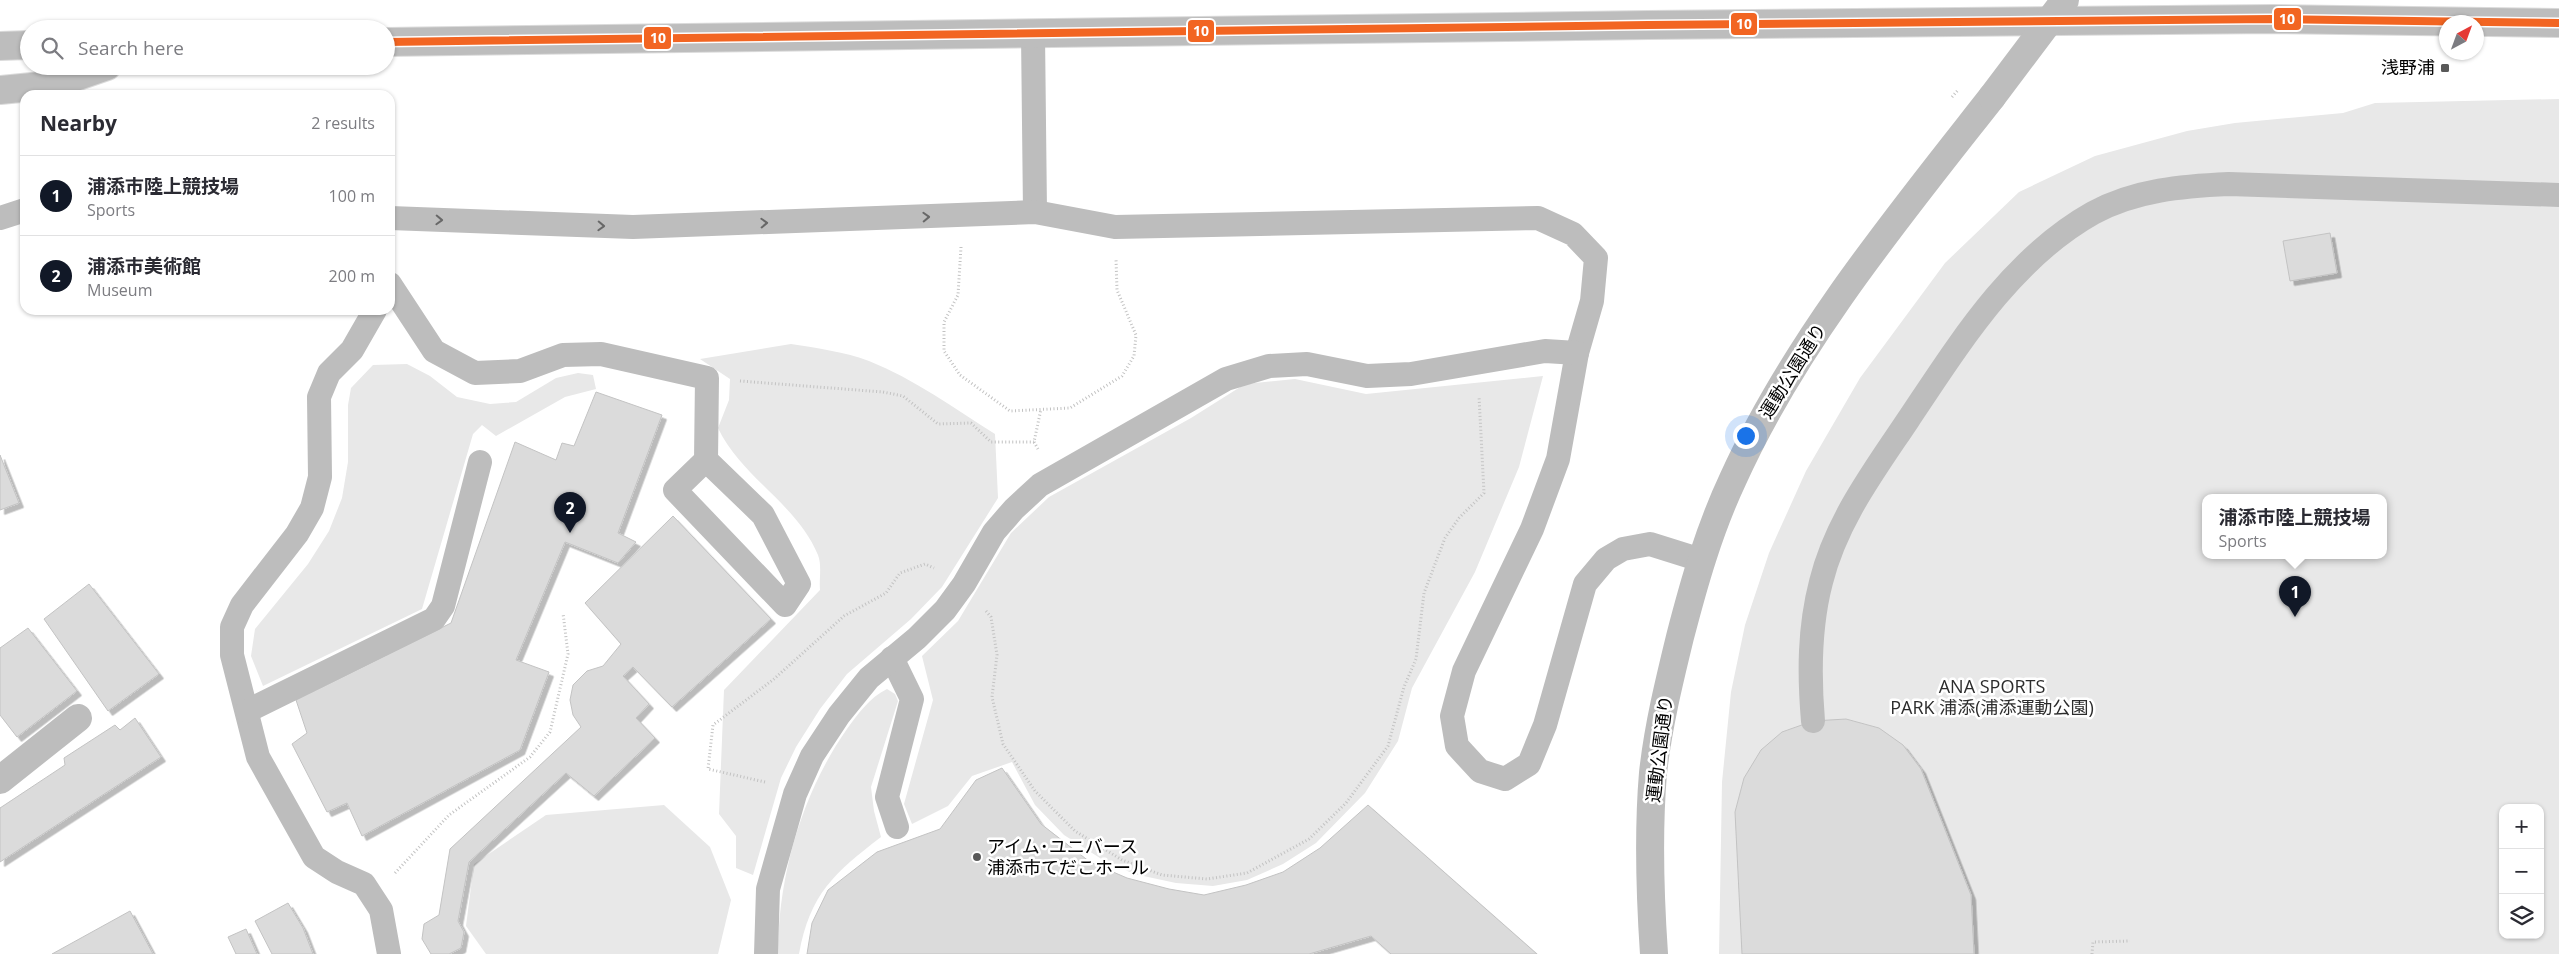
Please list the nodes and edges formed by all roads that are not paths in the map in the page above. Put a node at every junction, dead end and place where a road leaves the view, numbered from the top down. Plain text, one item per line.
1 (2065, 0) edge
2 (2559, 23) edge
3 (1033, 34) junction
4 (395, 42) edge
5 (0, 46) edge
6 (20, 46) edge
7 (80, 75) edge
8 (0, 90) edge
9 (2559, 195) edge
10 (20, 212) edge
11 (1036, 212) junction
12 (0, 218) edge
13 (395, 222) edge
14 (395, 292) edge
15 (373, 315) edge
16 (1577, 353) junction
17 (706, 460) junction
18 (480, 462) dead end
19 (1701, 560) junction
20 (892, 658) junction
21 (247, 711) junction
22 (78, 718) dead end
23 (1813, 721) dead end
24 (0, 780) edge
25 (897, 827) dead end
26 (388, 954) edge
27 (766, 954) edge
28 (1654, 954) edge

1 - 19 main road, 運動公園通り, bridge
2 - 3 main road
3 - 4 main road
3 - 11 lane
5 - 6 main road
7 - 8 main road
9 - 23 lane
10 - 12 lane
13 -> 11 lane
11 - 16 lane
14 - 17 lane
15 - 21 lane
16 - 19 lane
16 - 20 lane
17 - 17 lane
18 - 21 lane
19 - 28 main road, 運動公園通り
20 - 25 lane
20 - 27 lane
21 - 26 lane
22 - 24 main road

